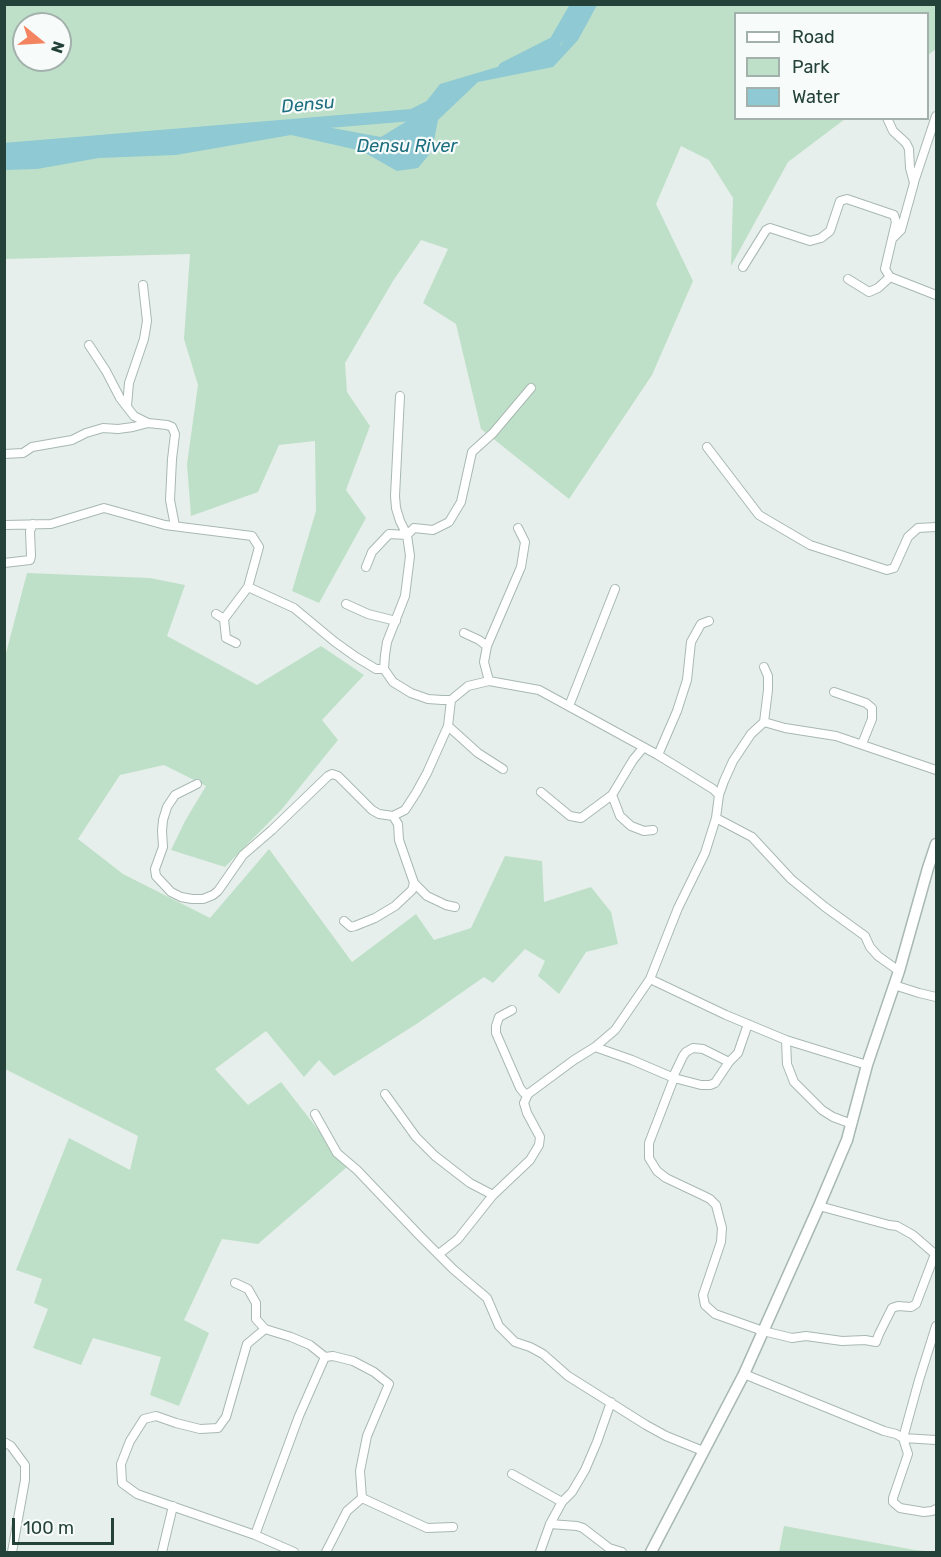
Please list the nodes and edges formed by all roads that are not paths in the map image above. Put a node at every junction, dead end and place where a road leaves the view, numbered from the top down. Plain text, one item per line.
1 (936, 116) edge
2 (888, 120) edge
3 (914, 183) junction
4 (892, 240) junction
5 (743, 267) dead end
6 (890, 277) junction
7 (848, 279) dead end
8 (143, 285) dead end
9 (936, 295) edge
10 (89, 345) dead end
11 (531, 388) dead end
12 (400, 396) dead end
13 (127, 406) junction
14 (148, 423) junction
15 (707, 447) dead end
16 (4, 454) edge
17 (33, 524) junction
18 (5, 525) edge
19 (175, 526) junction
20 (936, 527) edge
21 (518, 528) dead end
22 (407, 535) junction
23 (4, 563) edge
24 (366, 567) dead end
25 (248, 587) junction
26 (615, 589) dead end
27 (346, 604) dead end
28 (216, 614) dead end
29 (224, 619) junction
30 (396, 621) junction
31 (709, 621) dead end
32 (464, 633) dead end
33 (236, 643) dead end
34 (487, 646) junction
35 (764, 667) dead end
36 (384, 669) junction
37 (489, 681) junction
38 (834, 692) dead end
39 (451, 700) junction
40 (569, 706) junction
41 (764, 722) junction
42 (448, 726) junction
43 (862, 744) junction
44 (643, 748) junction
45 (658, 755) junction
46 (503, 768) dead end
47 (936, 770) edge
48 (197, 784) dead end
49 (541, 792) dead end
50 (612, 795) junction
51 (719, 795) junction
52 (393, 816) junction
53 (716, 818) junction
54 (652, 830) dead end
55 (936, 844) edge
56 (932, 869) edge
57 (414, 883) junction
58 (455, 907) dead end
59 (344, 921) dead end
60 (899, 971) junction
61 (650, 979) junction
62 (894, 985) junction
63 (936, 997) edge
64 (512, 1010) dead end
65 (748, 1024) junction
66 (786, 1040) junction
67 (595, 1047) junction
68 (729, 1062) junction
69 (867, 1065) junction
70 (674, 1077) junction
71 (385, 1094) dead end
72 (528, 1094) junction
73 (315, 1114) dead end
74 (852, 1124) junction
75 (493, 1195) junction
76 (819, 1206) junction
77 (439, 1254) junction
78 (936, 1255) edge
79 (235, 1283) dead end
80 (936, 1326) edge
81 (265, 1329) junction
82 (763, 1331) junction
83 (933, 1343) edge
84 (325, 1357) junction
85 (744, 1374) junction
86 (611, 1402) junction
87 (903, 1438) junction
88 (936, 1440) edge
89 (4, 1442) edge
90 (704, 1451) junction
91 (512, 1474) dead end
92 (362, 1498) junction
93 (562, 1502) junction
94 (173, 1506) junction
95 (936, 1509) edge
96 (550, 1524) junction
97 (453, 1527) dead end
98 (255, 1535) junction
99 (12, 1552) edge
100 (162, 1552) edge
101 (294, 1552) edge
102 (326, 1552) edge
103 (540, 1552) edge
104 (622, 1552) edge
105 (651, 1552) edge

1 - 3 street
2 - 3 street
3 - 4 street
4 - 5 street
4 - 6 street
6 - 7 street
6 - 9 street
8 - 13 street
10 - 13 street
11 - 22 street
12 - 22 street
13 - 14 street
14 - 16 street
14 - 19 street
15 - 20 street
17 - 18 street
17 - 19 street
17 - 23 street
19 - 25 street
21 - 34 street
22 - 24 street
22 - 30 street
25 - 29 street
25 - 36 street
26 - 40 street
27 - 30 street
28 - 29 street
29 - 33 street
30 - 36 street
31 - 45 street
32 - 34 street
34 - 37 street
35 - 41 street
36 - 39 street
37 - 39 street
37 - 40 street
38 - 43 street
39 - 42 street
40 - 44 street
41 - 43 street
41 - 51 street
42 - 46 street
42 - 52 street
43 - 47 street
44 - 45 street
44 - 50 street
45 - 51 street
48 - 52 street
49 - 50 street
50 - 54 street
51 - 53 street
52 - 57 street
53 - 60 street
53 - 61 street
55 - 56 street
56 - 60 street
57 - 58 street
57 - 59 street
60 - 62 street
61 - 65 street
61 - 67 street
62 - 63 street
62 - 69 street
64 - 72 street
65 - 66 street
65 - 68 street
66 - 69 street
66 - 74 street
67 - 70 street
67 - 72 street
68 - 70 street
68 - 70 street
69 - 74 street
70 - 82 street
71 - 75 street
72 - 75 street
73 - 77 street
74 - 76 street
75 - 77 street
76 - 78 street
76 - 82 street
77 - 86 street
78 - 82 street
79 - 81 street
80 - 83 street
81 - 84 street
81 - 94 street
82 - 85 street
83 - 87 street
84 - 92 street
84 - 98 street
85 - 87 street
85 - 90 street
86 - 90 street
86 - 93 street
87 - 88 street
87 - 95 street
89 - 99 street
90 - 105 street
91 - 93 street
92 - 97 street
92 - 102 street
93 - 96 street
94 - 98 street
94 - 100 street
96 - 103 street
96 - 104 street
98 - 101 street

